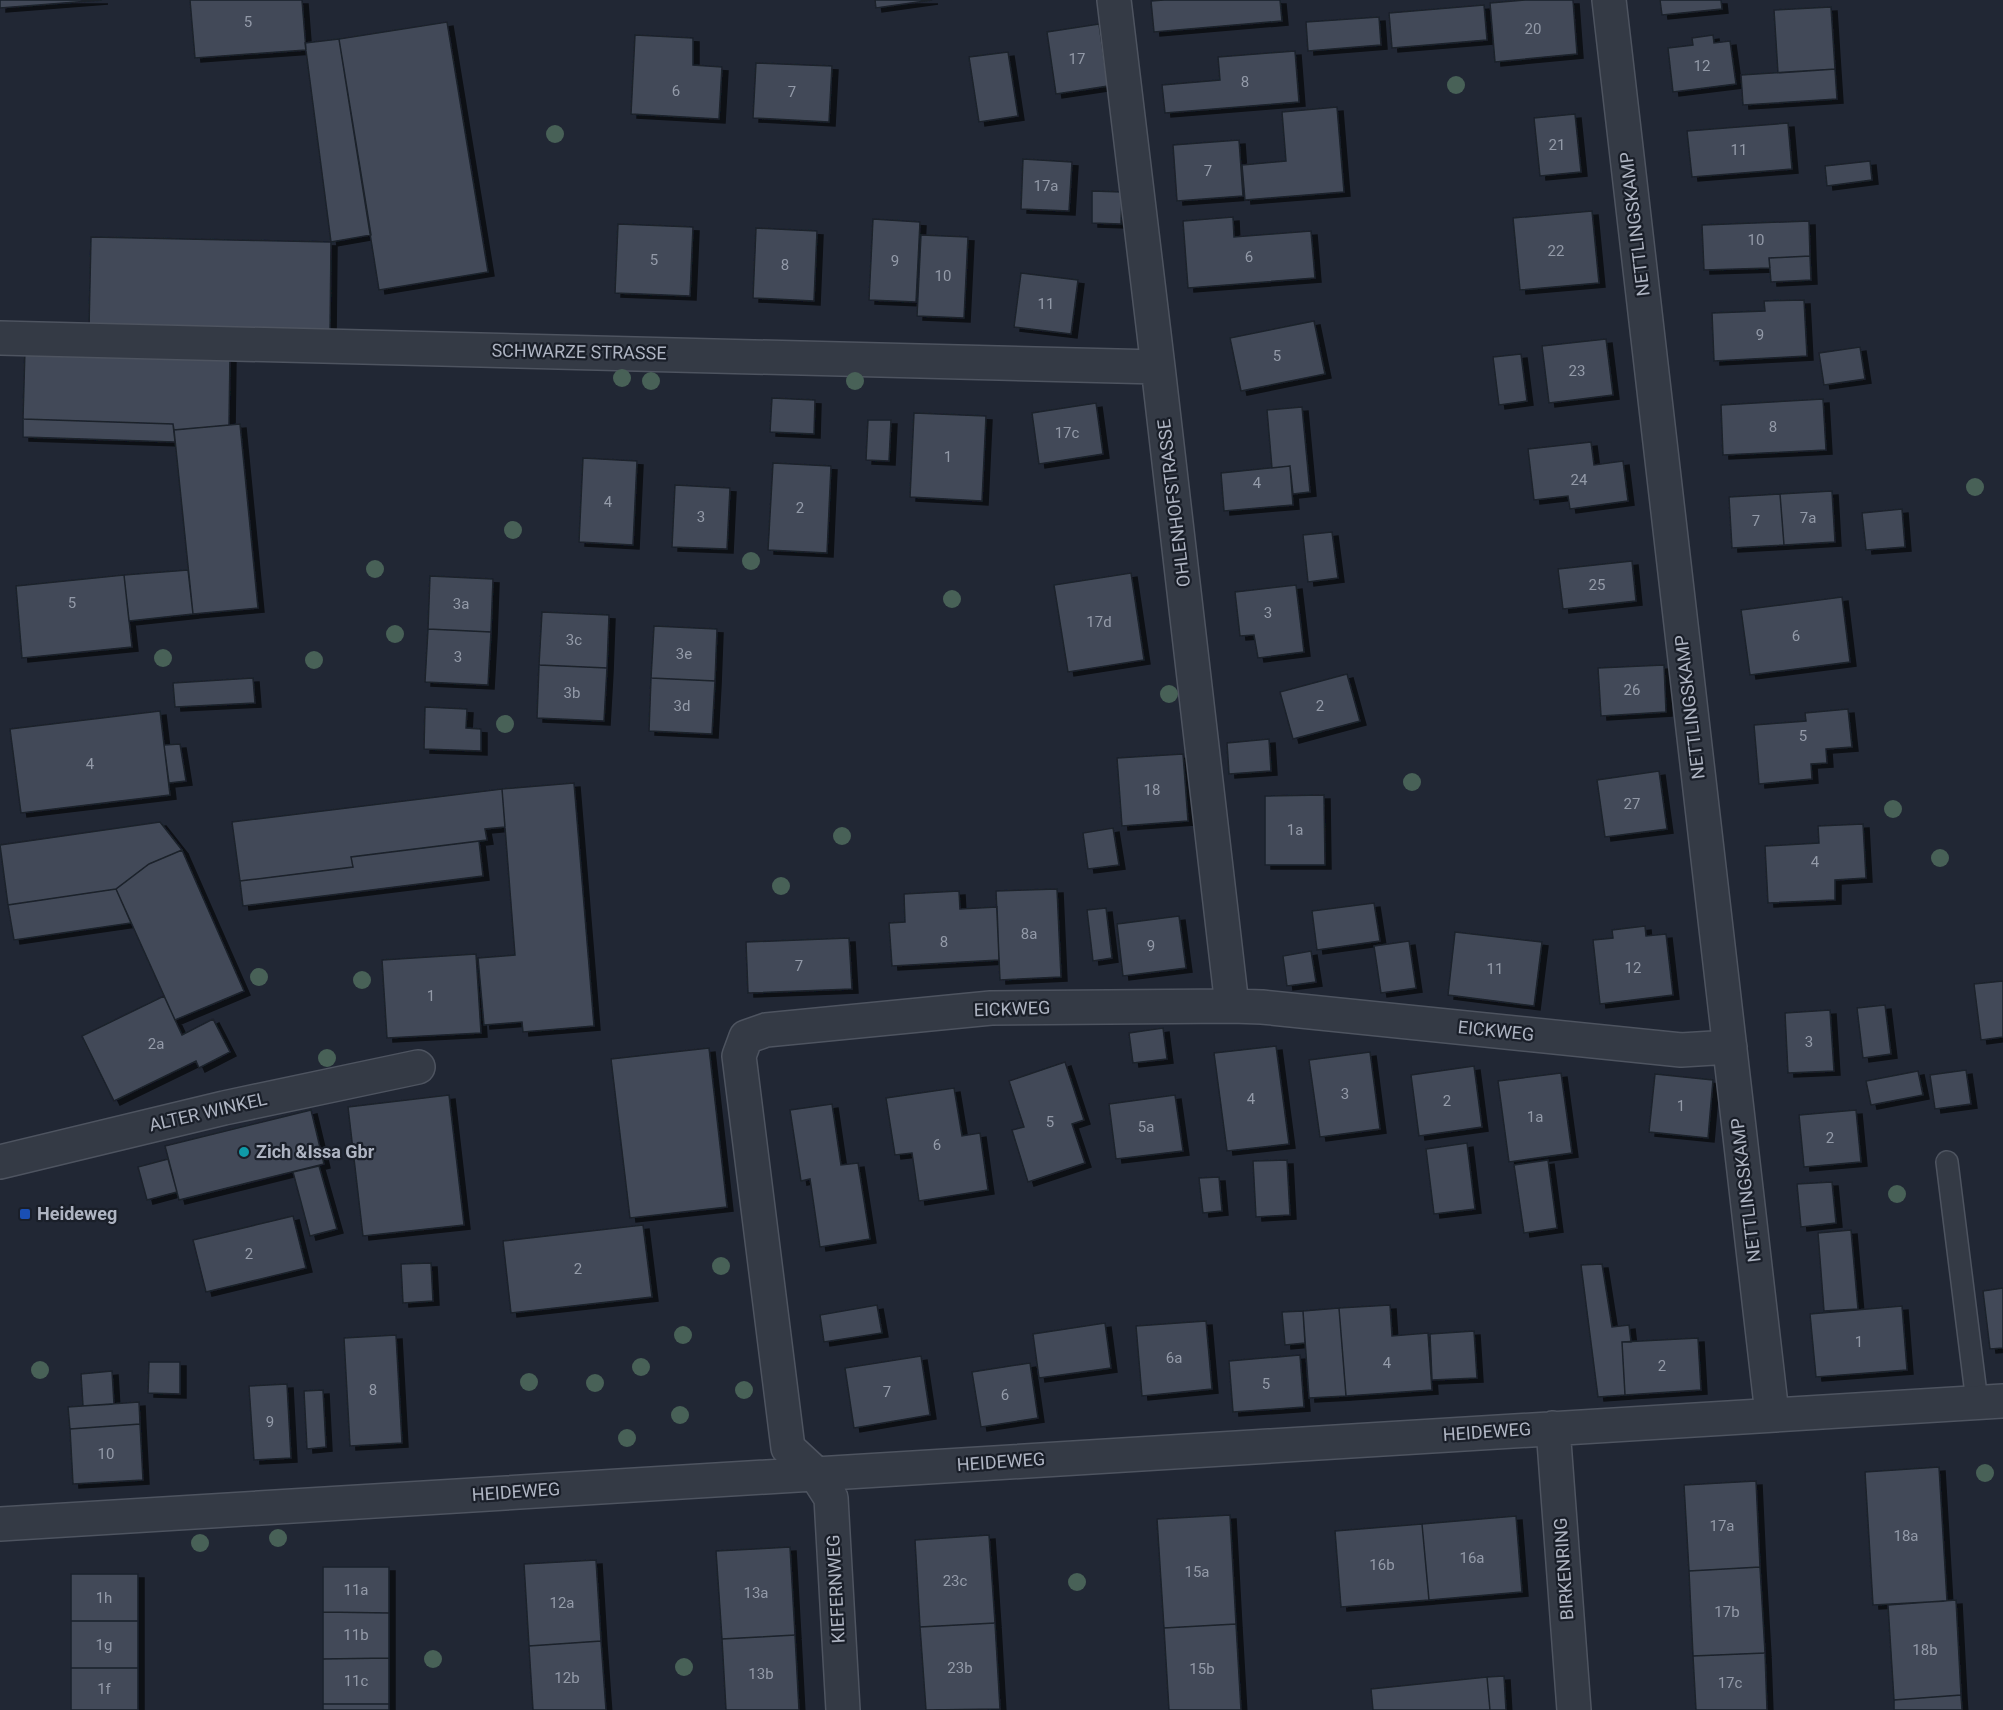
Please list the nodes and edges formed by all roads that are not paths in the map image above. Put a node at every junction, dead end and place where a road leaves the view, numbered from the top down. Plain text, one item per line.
1 (1114, 0) edge
2 (1609, 0) edge
3 (0, 338) edge
4 (1158, 366) junction
5 (1232, 1006) junction
6 (1730, 1047) junction
7 (418, 1067) dead end
8 (0, 1162) edge
9 (1947, 1162) dead end
10 (1990, 1402) edge
11 (1772, 1414) junction
12 (1553, 1428) junction
13 (815, 1473) junction
14 (0, 1524) edge
15 (843, 1710) edge
16 (1575, 1710) edge

1 - 4 street, OHLENHOFSTRASSE
2 - 6 street, NETTLINGSKAMP
3 - 4 street, SCHWARZE STRASSE
4 - 5 street, OHLENHOFSTRASSE
5 - 6 street, EICKWEG
5 - 13 street, EICKWEG
6 - 11 street, NETTLINGSKAMP
7 - 8 street, ALTER WINKEL
9 - 10 lane
10 - 11 street, HEIDEWEG
11 - 12 street, HEIDEWEG
12 - 13 street, HEIDEWEG
12 - 16 street, BIRKENRING
13 - 14 street, HEIDEWEG
13 - 15 street, KIEFERNWEG

